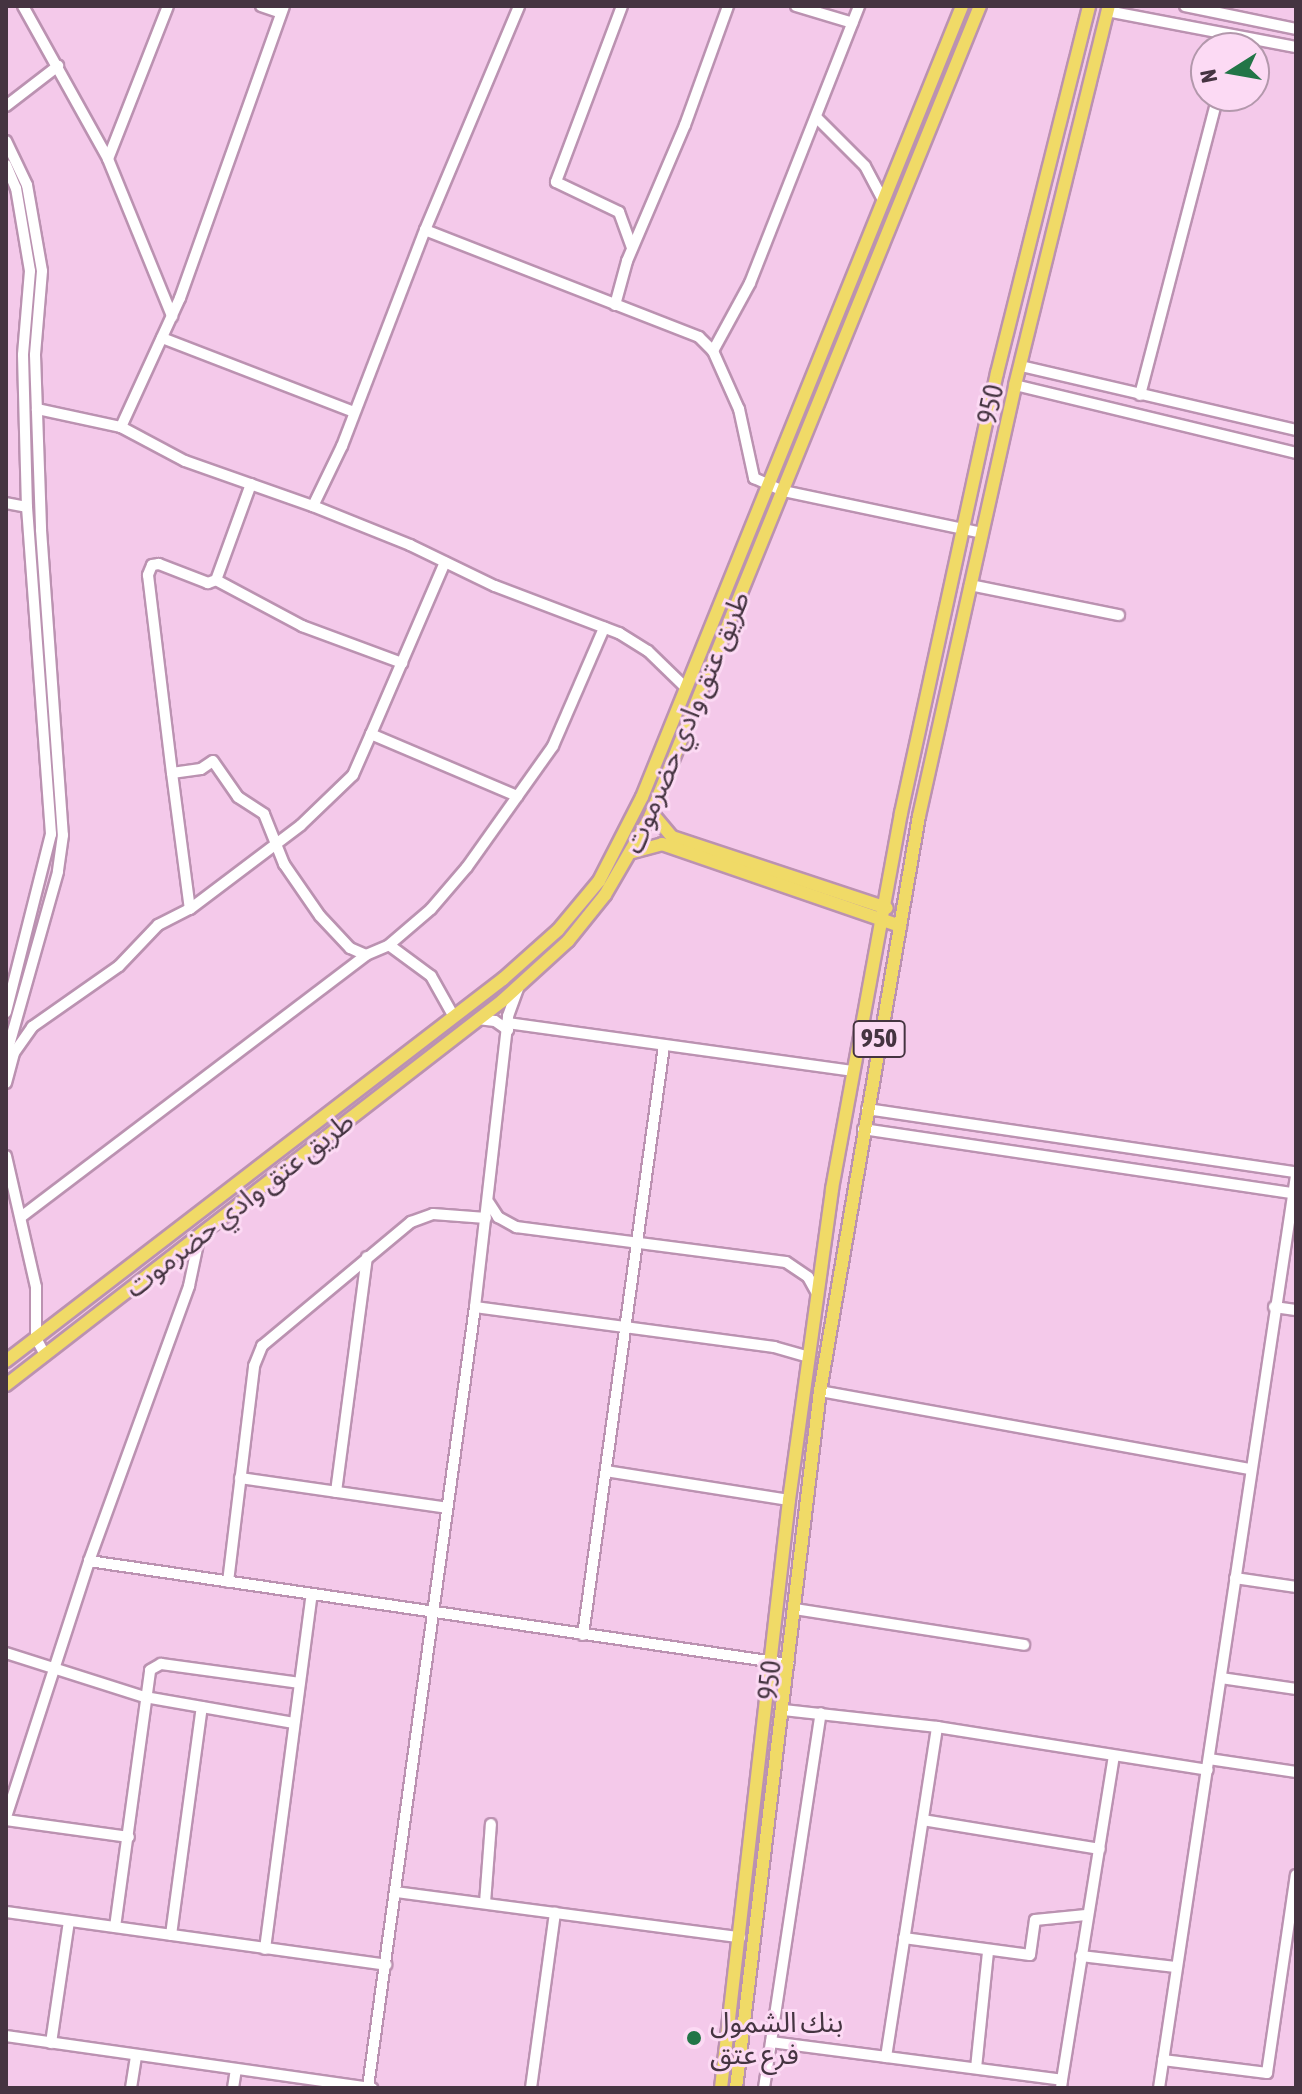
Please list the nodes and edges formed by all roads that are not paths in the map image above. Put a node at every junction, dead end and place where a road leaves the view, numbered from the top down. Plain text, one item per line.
1 (23, 6) edge
2 (168, 6) edge
3 (261, 6) edge
4 (519, 6) edge
5 (622, 6) edge
6 (728, 6) edge
7 (796, 6) edge
8 (859, 6) edge
9 (962, 6) edge
10 (980, 6) edge
11 (1089, 6) edge
12 (1185, 6) edge
13 (1108, 8) edge
14 (282, 10) edge
15 (1239, 11) edge
16 (853, 23) junction
17 (1296, 29) edge
18 (1230, 32) edge
19 (1270, 41) edge
20 (1296, 47) edge
21 (58, 66) junction
22 (6, 106) edge
23 (1214, 112) edge
24 (816, 117) junction
25 (6, 141) edge
26 (108, 159) junction
27 (6, 165) edge
28 (883, 200) junction
29 (425, 230) junction
30 (632, 248) junction
31 (615, 305) junction
32 (172, 316) junction
33 (162, 338) junction
34 (713, 351) junction
35 (1021, 366) junction
36 (1015, 385) junction
37 (1140, 395) junction
38 (37, 409) junction
39 (354, 412) junction
40 (121, 427) junction
41 (1296, 430) edge
42 (1296, 453) edge
43 (251, 484) junction
44 (767, 485) junction
45 (783, 491) junction
46 (6, 503) edge
47 (313, 506) junction
48 (27, 507) junction
49 (963, 528) junction
50 (982, 533) junction
51 (445, 562) junction
52 (216, 580) junction
53 (970, 585) junction
54 (1119, 615) dead end
55 (604, 628) junction
56 (402, 663) junction
57 (685, 687) junction
58 (371, 734) junction
59 (172, 773) junction
60 (517, 796) junction
61 (652, 813) junction
62 (275, 842) junction
63 (631, 854) junction
64 (190, 909) junction
65 (882, 913) junction
66 (901, 919) junction
67 (567, 920) junction
68 (578, 930) junction
69 (389, 945) junction
70 (366, 955) junction
71 (520, 987) junction
72 (6, 1012) edge
73 (454, 1017) junction
74 (478, 1019) junction
75 (507, 1026) junction
76 (664, 1046) junction
77 (6, 1056) edge
78 (853, 1071) junction
79 (6, 1083) edge
80 (867, 1109) junction
81 (863, 1129) junction
82 (6, 1156) edge
83 (1296, 1174) edge
84 (1295, 1194) edge
85 (488, 1201) junction
86 (21, 1217) junction
87 (486, 1218) junction
88 (200, 1234) junction
89 (637, 1243) junction
90 (367, 1257) junction
91 (817, 1293) junction
92 (475, 1307) junction
93 (1274, 1307) junction
94 (1296, 1310) edge
95 (625, 1328) junction
96 (36, 1338) junction
97 (45, 1355) junction
98 (809, 1357) junction
99 (6, 1361) edge
100 (6, 1385) edge
101 (820, 1391) junction
102 (1250, 1469) junction
103 (606, 1471) junction
104 (240, 1478) junction
105 (336, 1492) junction
106 (789, 1500) junction
107 (447, 1508) junction
108 (89, 1561) junction
109 (1235, 1578) junction
110 (228, 1582) junction
111 (1296, 1587) edge
112 (312, 1594) junction
113 (795, 1609) junction
114 (432, 1612) junction
115 (583, 1635) junction
116 (1024, 1645) dead end
117 (6, 1653) edge
118 (771, 1661) junction
119 (788, 1664) junction
120 (54, 1671) junction
121 (1221, 1678) junction
122 (299, 1683) junction
123 (1296, 1689) edge
124 (145, 1697) junction
125 (202, 1707) junction
126 (784, 1710) junction
127 (821, 1713) junction
128 (294, 1723) junction
129 (937, 1727) junction
130 (1114, 1757) junction
131 (1208, 1764) junction
132 (1296, 1772) edge
133 (6, 1818) edge
134 (923, 1820) junction
135 (491, 1824) dead end
136 (129, 1837) junction
137 (1100, 1849) junction
138 (1296, 1875) edge
139 (396, 1892) junction
140 (485, 1903) junction
141 (6, 1912) edge
142 (555, 1913) junction
143 (1086, 1915) junction
144 (69, 1921) junction
145 (115, 1927) junction
146 (1292, 1932) edge
147 (171, 1935) junction
148 (740, 1937) junction
149 (904, 1938) junction
150 (265, 1949) junction
151 (988, 1951) junction
152 (1081, 1956) junction
153 (386, 1965) junction
154 (1175, 1967) junction
155 (6, 2036) edge
156 (771, 2042) junction
157 (51, 2043) junction
158 (136, 2055) junction
159 (886, 2057) junction
160 (1163, 2060) junction
161 (976, 2068) junction
162 (236, 2069) junction
163 (293, 2082) edge
164 (1062, 2084) edge
165 (329, 2085) edge
166 (368, 2087) edge
167 (131, 2088) edge
168 (233, 2088) edge
169 (374, 2088) edge
170 (531, 2088) edge
171 (721, 2088) edge
172 (736, 2088) edge
173 (764, 2088) edge
174 (1159, 2088) edge

1 - 21 street
2 - 26 street
3 - 14 street
4 - 29 street
5 - 30 street
6 - 30 street
7 - 16 street
8 - 16 street
9 - 28 main road, طريق عتق وادي حضرموت
10 - 45 main road, طريق عتق وادي حضرموت
11 - 49 main road, 950 / 950
12 - 15 street
13 - 18 street
13 - 35 main road, 950
14 - 32 street
15 - 17 street
16 - 24 street
19 - 20 street
21 - 22 street
21 - 26 street
23 - 37 street
24 - 28 street
24 - 34 street
25 - 38 street
26 - 32 street
27 - 48 street
28 - 44 main road, طريق عتق وادي حضرموت
29 - 31 street
29 - 39 street
30 - 31 street
31 - 34 street
32 - 33 street
33 - 39 street
33 - 40 street
34 - 44 street
35 - 36 main road, 950
35 - 37 street
36 - 42 street
36 - 50 main road, 950
37 - 41 street
38 - 40 street
38 - 77 street
39 - 47 street
40 - 43 street
43 - 47 street
43 - 52 street
44 - 45 street
44 - 57 main road, طريق عتق وادي حضرموت
45 - 49 street
45 - 61 main road, طريق عتق وادي حضرموت
46 - 48 street
47 - 51 street
48 - 72 street
49 - 50 street
49 - 65 main road, 950 / 950
50 - 53 main road, 950
51 - 55 street
51 - 56 street
52 - 56 street
52 - 59 street
53 - 54 street
53 - 66 main road, 950
55 - 57 street
55 - 60 street
56 - 58 street
57 - 67 main road, طريق عتق وادي حضرموت
58 - 60 street
58 - 62 street
59 - 62 street
59 - 64 street
60 - 69 street
61 - 63 main road, طريق عتق وادي حضرموت
61 - 65 main road
62 - 64 street
62 - 70 street
63 - 65 main road
63 - 68 main road, طريق عتق وادي حضرموت
64 - 79 street
65 - 66 main road
65 - 78 main road, 950 / 950
66 - 80 main road, 950
67 - 68 main road
67 - 73 main road, طريق عتق وادي حضرموت
68 - 71 main road, طريق عتق وادي حضرموت
69 - 70 street
69 - 73 street
70 - 86 street
71 - 74 main road, طريق عتق وادي حضرموت
71 - 75 street
73 - 96 main road, طريق عتق وادي حضرموت
74 - 75 street
74 - 88 main road, طريق عتق وادي حضرموت
75 - 76 street
75 - 85 street
76 - 78 street
76 - 89 street
78 - 91 main road, 950 / 950
80 - 81 main road, 950
80 - 83 street
81 - 84 street
81 - 101 main road, 950
82 - 86 street
83 - 84 street
84 - 93 street
85 - 87 street
85 - 89 street
86 - 96 street
87 - 90 street
87 - 92 street
88 - 97 main road, طريق عتق وادي حضرموت
88 - 108 street
89 - 91 street
89 - 95 street
90 - 104 street
90 - 105 street
91 - 98 main road, 950 / 950
92 - 95 street
92 - 107 street
93 - 94 street
93 - 102 street
95 - 98 street
95 - 103 street
96 - 97 street
96 - 99 main road, طريق عتق وادي حضرموت
97 - 100 main road, طريق عتق وادي حضرموت
98 - 106 main road, 950 / 950
101 - 102 street
101 - 113 main road, 950
102 - 109 street
103 - 106 street
103 - 115 street
104 - 105 street
104 - 110 street
105 - 107 street
106 - 118 main road, 950 / 950
107 - 114 street
108 - 110 street
108 - 120 street
109 - 111 street
109 - 121 street
110 - 112 street
112 - 114 street
112 - 122 street
113 - 116 street
113 - 119 main road, 950
114 - 115 street
114 - 139 street
115 - 118 street
117 - 120 street
118 - 119 street
118 - 148 main road, 950 / 950
119 - 126 main road, 950
120 - 124 street
120 - 133 street
121 - 123 street
121 - 131 street
122 - 124 street
122 - 128 street
124 - 125 street
124 - 136 street
125 - 128 street
125 - 147 street
126 - 127 street
126 - 172 main road, 950
127 - 129 street
127 - 156 street
128 - 150 street
129 - 130 street
129 - 134 street
130 - 131 street
130 - 137 street
131 - 132 street
131 - 154 street
133 - 136 street
134 - 137 street
134 - 149 street
135 - 140 street
136 - 145 street
137 - 143 street
138 - 146 street
139 - 140 street
139 - 153 street
140 - 142 street
141 - 144 street
142 - 148 street
142 - 170 street
143 - 151 street
143 - 152 street
144 - 145 street
144 - 157 street
145 - 147 street
146 - 160 street
147 - 150 street
148 - 171 main road, 950 / 950
149 - 151 street
149 - 159 street
150 - 153 street
151 - 161 street
152 - 154 street
152 - 164 street
153 - 166 street
154 - 160 street
155 - 157 street
156 - 159 street
156 - 173 street
157 - 158 street
158 - 162 street
158 - 167 street
159 - 161 street
160 - 174 street
161 - 164 street
162 - 163 street
162 - 168 street
163 - 165 street
165 - 166 street
166 - 169 street

